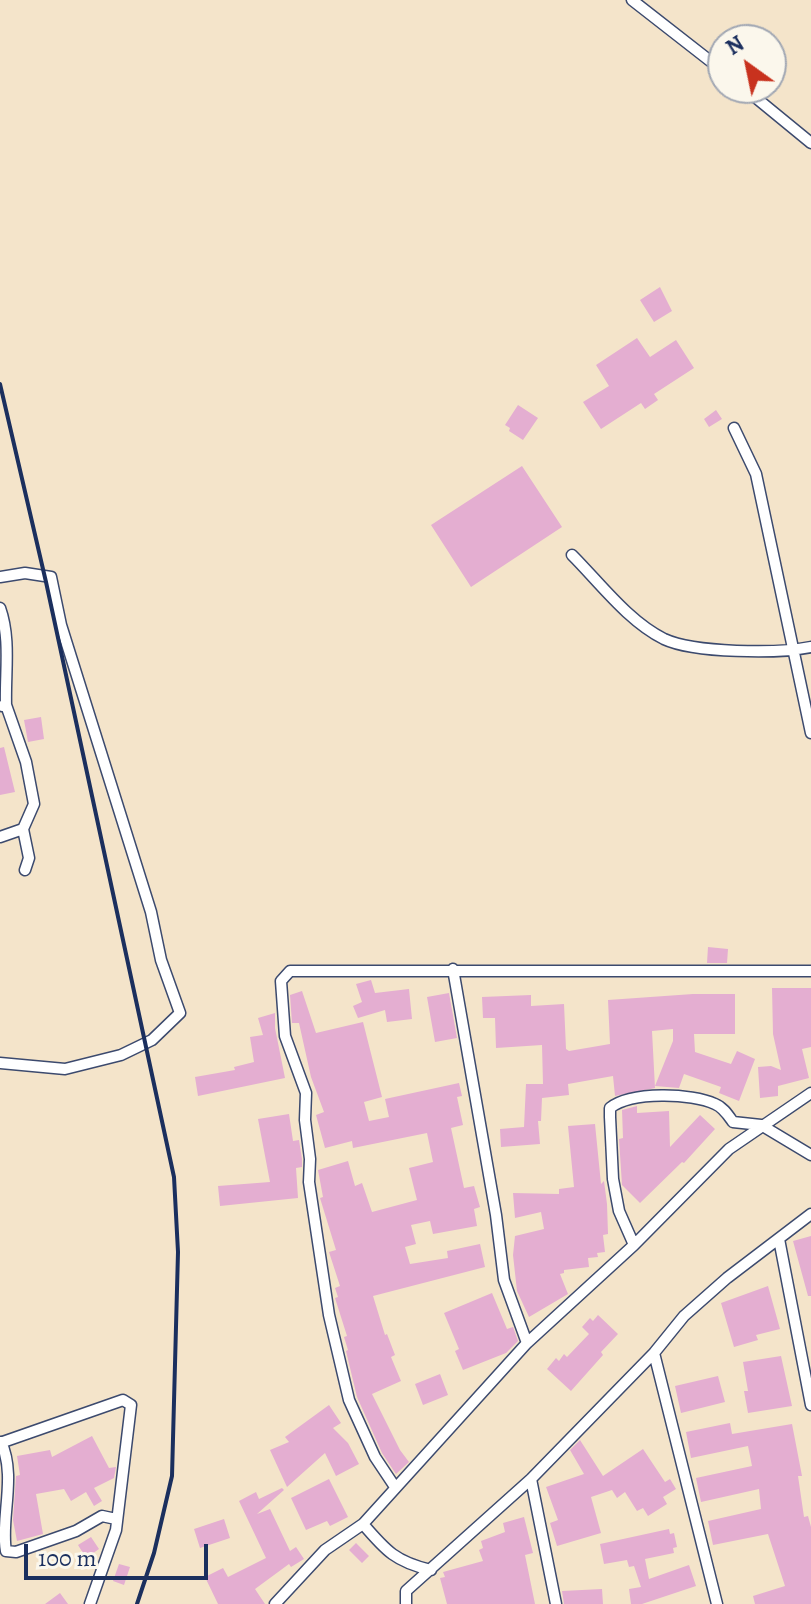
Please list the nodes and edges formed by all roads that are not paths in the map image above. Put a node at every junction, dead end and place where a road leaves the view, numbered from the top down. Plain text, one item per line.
1 (632, 0) edge
2 (707, 59) edge
3 (763, 104) edge
4 (811, 143) edge
5 (734, 428) dead end
6 (572, 555) dead end
7 (0, 577) edge
8 (0, 608) edge
9 (811, 647) edge
10 (792, 651) junction
11 (3, 706) edge
12 (811, 733) edge
13 (23, 829) junction
14 (0, 837) edge
15 (25, 870) dead end
16 (453, 969) junction
17 (811, 971) edge
18 (0, 1063) edge
19 (811, 1093) edge
20 (761, 1125) junction
21 (811, 1155) edge
22 (811, 1214) edge
23 (779, 1239) junction
24 (634, 1245) junction
25 (527, 1343) junction
26 (654, 1353) junction
27 (811, 1405) edge
28 (1, 1443) edge
29 (531, 1479) junction
30 (395, 1487) junction
31 (116, 1519) junction
32 (363, 1524) junction
33 (431, 1570) junction
34 (90, 1604) edge
35 (275, 1604) edge
36 (406, 1604) edge
37 (556, 1604) edge
38 (717, 1604) edge

1 - 2 street
3 - 4 street
5 - 10 street
6 - 10 street
7 - 18 street
8 - 11 street
9 - 10 street
10 - 12 street
11 - 13 street
13 - 14 street
13 - 15 street
16 - 17 street
16 - 25 street
16 - 30 street
19 - 20 street
20 - 21 street
20 - 24 street
20 - 24 street
22 - 23 street
23 - 26 street
23 - 27 street
24 - 25 street
25 - 30 street
26 - 29 street
26 - 38 street
28 - 31 street
28 - 31 street
29 - 33 street
29 - 37 street
30 - 32 street
31 - 34 street
32 - 33 street
32 - 35 street
33 - 36 street

